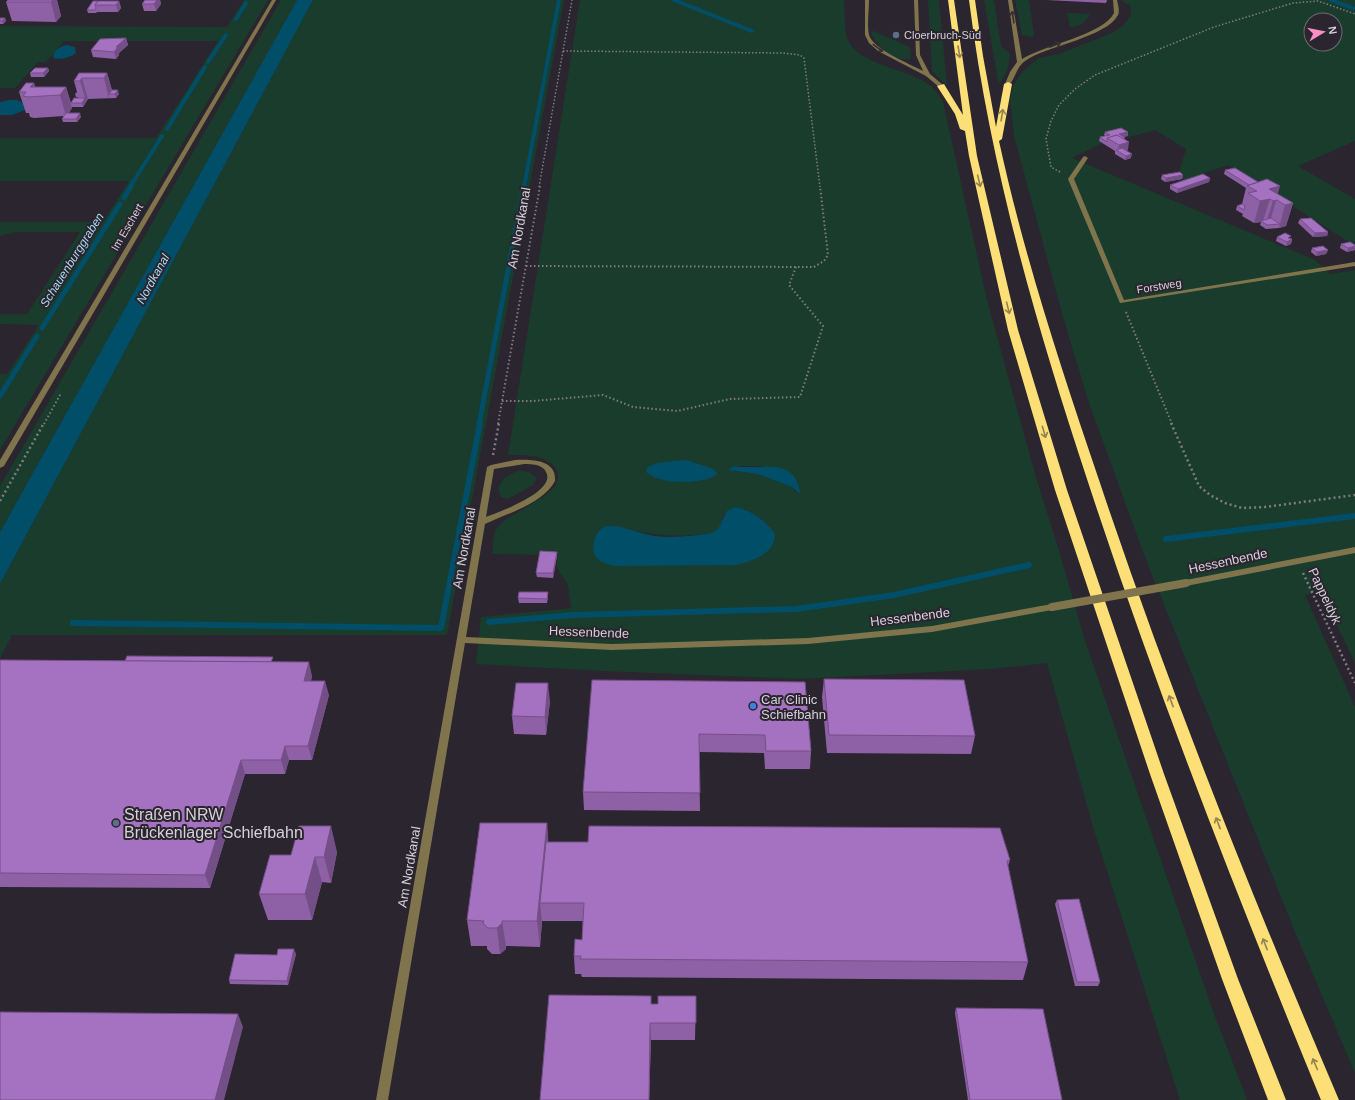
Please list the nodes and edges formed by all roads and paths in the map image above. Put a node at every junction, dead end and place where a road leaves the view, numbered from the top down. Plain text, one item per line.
1 (274, 0) edge
2 (572, 0) edge
3 (867, 0) edge
4 (916, 0) edge
5 (951, 0) edge
6 (972, 0) edge
7 (1010, 0) edge
8 (1115, 0) edge
9 (1355, 14) edge
10 (563, 51) junction
11 (1020, 62) junction
12 (928, 75) junction
13 (1008, 84) joint
14 (941, 86) joint
15 (996, 148) junction
16 (973, 156) junction
17 (1085, 158) dead end
18 (1071, 180) junction
19 (1355, 264) edge
20 (526, 266) junction
21 (796, 267) junction
22 (1122, 302) junction
23 (502, 402) junction
24 (0, 466) edge
25 (491, 467) junction
26 (1355, 495) edge
27 (482, 522) junction
28 (1355, 550) edge
29 (1297, 560) junction
30 (461, 640) junction
31 (1355, 683) edge
32 (382, 1100) edge
33 (1277, 1100) edge
34 (1330, 1100) edge

1 - 24 street, Im Eschert
2 - 10 path, Am Nordkanal
3 -> 12 street
4 - 12 street
5 -> 16 highway
6 - 15 highway
11 -> 7 street
11 -> 8 street
9 - 18 path
10 - 20 path, Am Nordkanal
10 - 21 path
11 - 13 street
12 - 14 street
15 -> 13 highway
14 - 16 highway
34 -> 15 highway
16 -> 33 highway
17 - 18 street
18 - 22 street, Forstweg
19 - 22 street, Forstweg
20 - 21 path
20 - 23 path, Am Nordkanal
21 - 23 path
22 - 26 path
23 - 25 path, Am Nordkanal
25 - 27 street, Am Nordkanal
25 - 27 street
27 - 30 street, Am Nordkanal
28 - 29 street, Hessenbende
29 - 30 street, Hessenbende, bridge
29 - 31 path, Pappeldyk
30 - 32 street, Am Nordkanal

